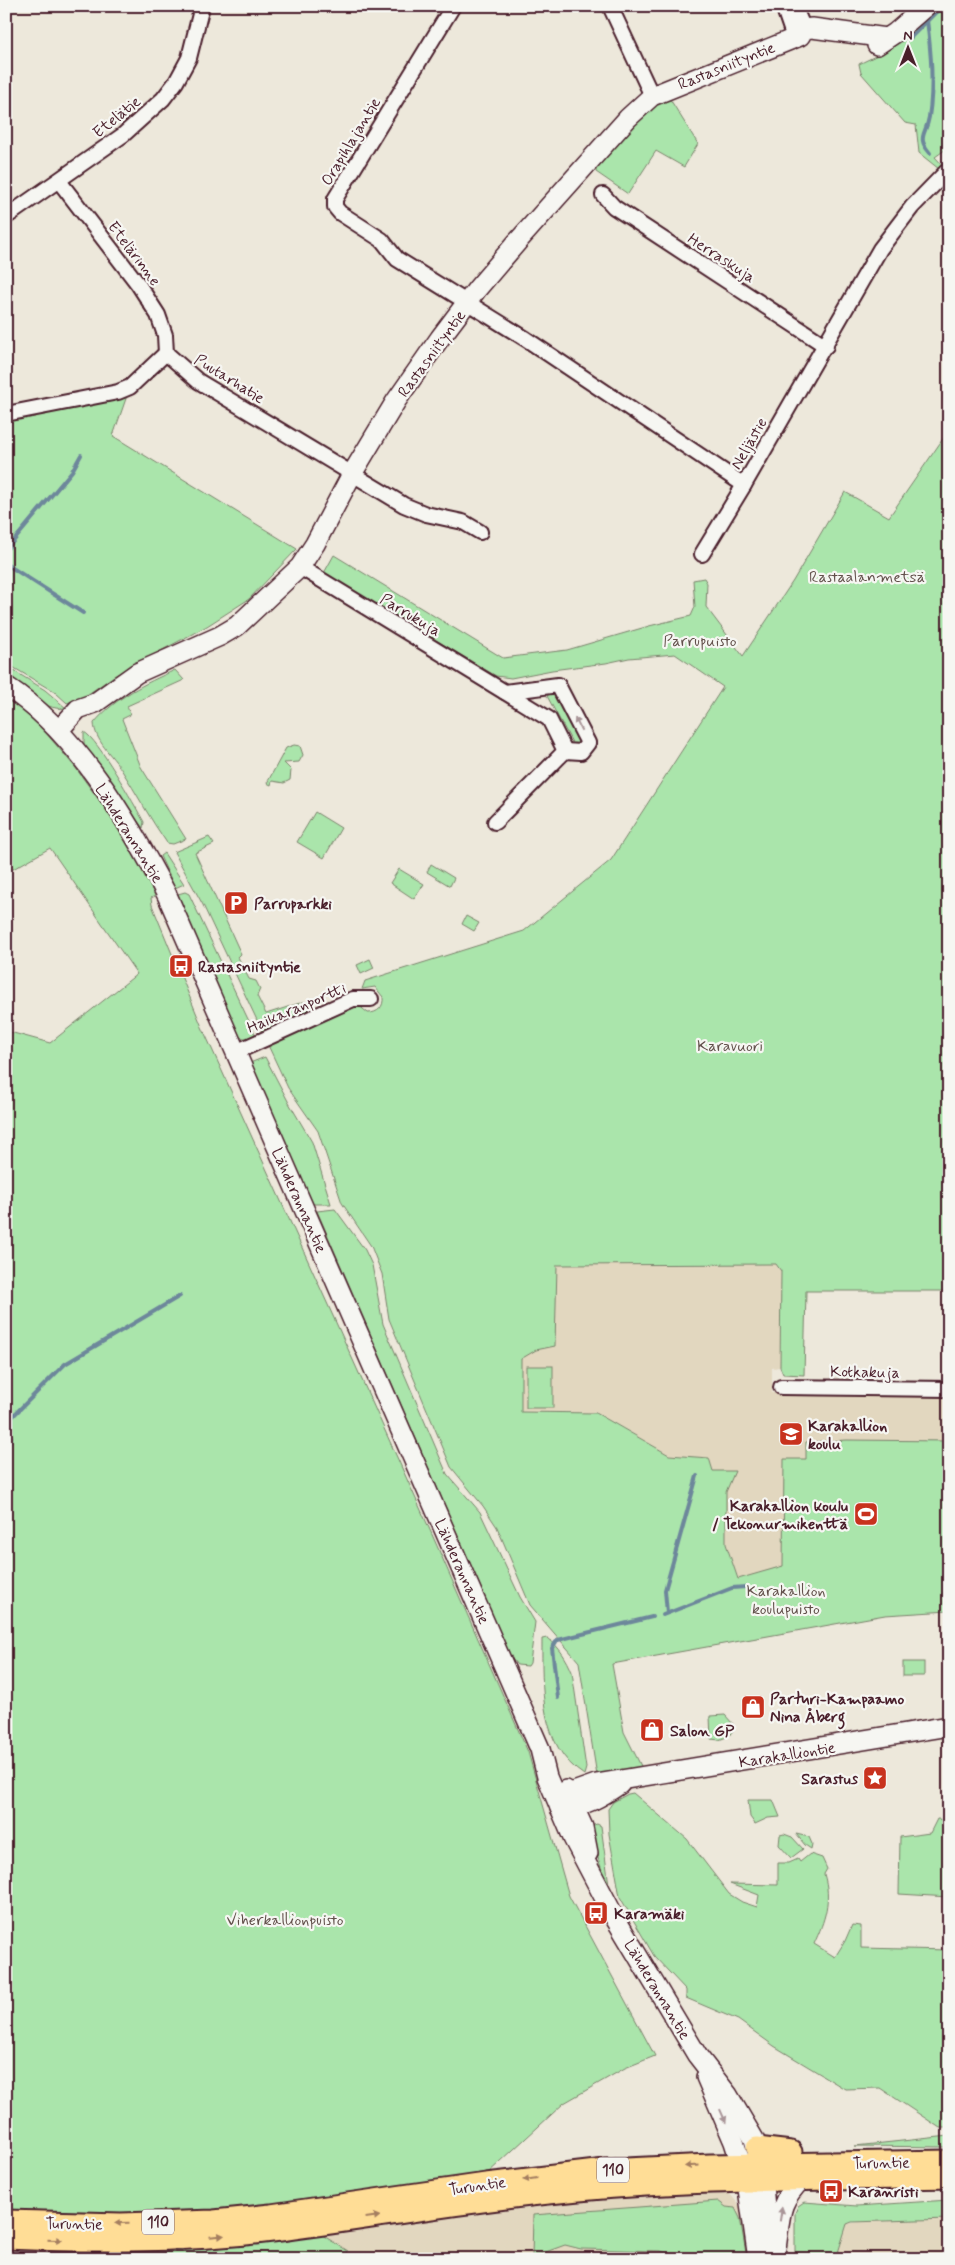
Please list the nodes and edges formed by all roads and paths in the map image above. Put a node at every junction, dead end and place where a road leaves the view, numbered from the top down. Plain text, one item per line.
1 (202, 6) edge
2 (453, 6) edge
3 (610, 6) edge
4 (783, 6) edge
5 (794, 6) edge
6 (926, 6) edge
7 (800, 35) junction
8 (652, 96) junction
9 (949, 169) edge
10 (59, 181) junction
11 (603, 195) dead end
12 (6, 217) edge
13 (467, 302) junction
14 (826, 346) junction
15 (166, 353) junction
16 (6, 414) edge
17 (352, 474) junction
18 (744, 485) junction
19 (480, 532) dead end
20 (702, 554) dead end
21 (300, 567) junction
22 (6, 686) edge
23 (505, 692) junction
24 (59, 730) junction
25 (565, 750) junction
26 (495, 822) dead end
27 (371, 999) dead end
28 (236, 1052) junction
29 (781, 1387) dead end
30 (949, 1389) edge
31 (949, 1726) edge
32 (568, 1803) junction
33 (949, 2152) edge
34 (949, 2161) edge
35 (754, 2168) junction
36 (949, 2177) edge
37 (801, 2180) junction
38 (6, 2221) edge
39 (6, 2238) edge
40 (770, 2257) edge

1 - 10 street, Etelätie
2 - 13 street, Orapihlajantie
3 - 8 street
4 - 7 street
5 - 7 street
6 - 7 street
7 - 8 street, Rastasniityntie
8 - 13 street, Rastasniityntie
9 - 14 street, Neljästie
10 - 12 street, Etelätie
10 - 15 street, Etelärinne
11 - 14 street, Herraskuja
13 - 17 street, Rastasniityntie
13 - 18 street, Neljästie
14 - 18 street, Neljästie
15 - 16 street
15 - 17 street, Puutarhatie
17 - 19 street, Puutarhatie
17 - 21 street, Rastasniityntie
18 - 20 street
21 - 23 street, Parrukuja
21 - 24 street, Rastasniityntie
22 - 24 street, Lähderannantie
23 - 25 street, Parrukuja
25 -> 23 street
24 - 28 street, Lähderannantie
25 - 26 street
27 - 28 street, Haikaranportti
28 - 32 street, Lähderannantie
29 - 30 street, Kotkakuja
31 - 32 street, Karakalliontie
32 - 35 street, Lähderannantie
33 - 35 main road
34 - 35 main road, Turuntie / 110
35 - 37 main road, Turuntie / 110
35 -> 38 main road, Turuntie / 110
39 -> 35 main road, Turuntie / 110
35 - 40 street, Lähderannantie
36 - 37 main road, Turuntie / 110
40 -> 37 street

